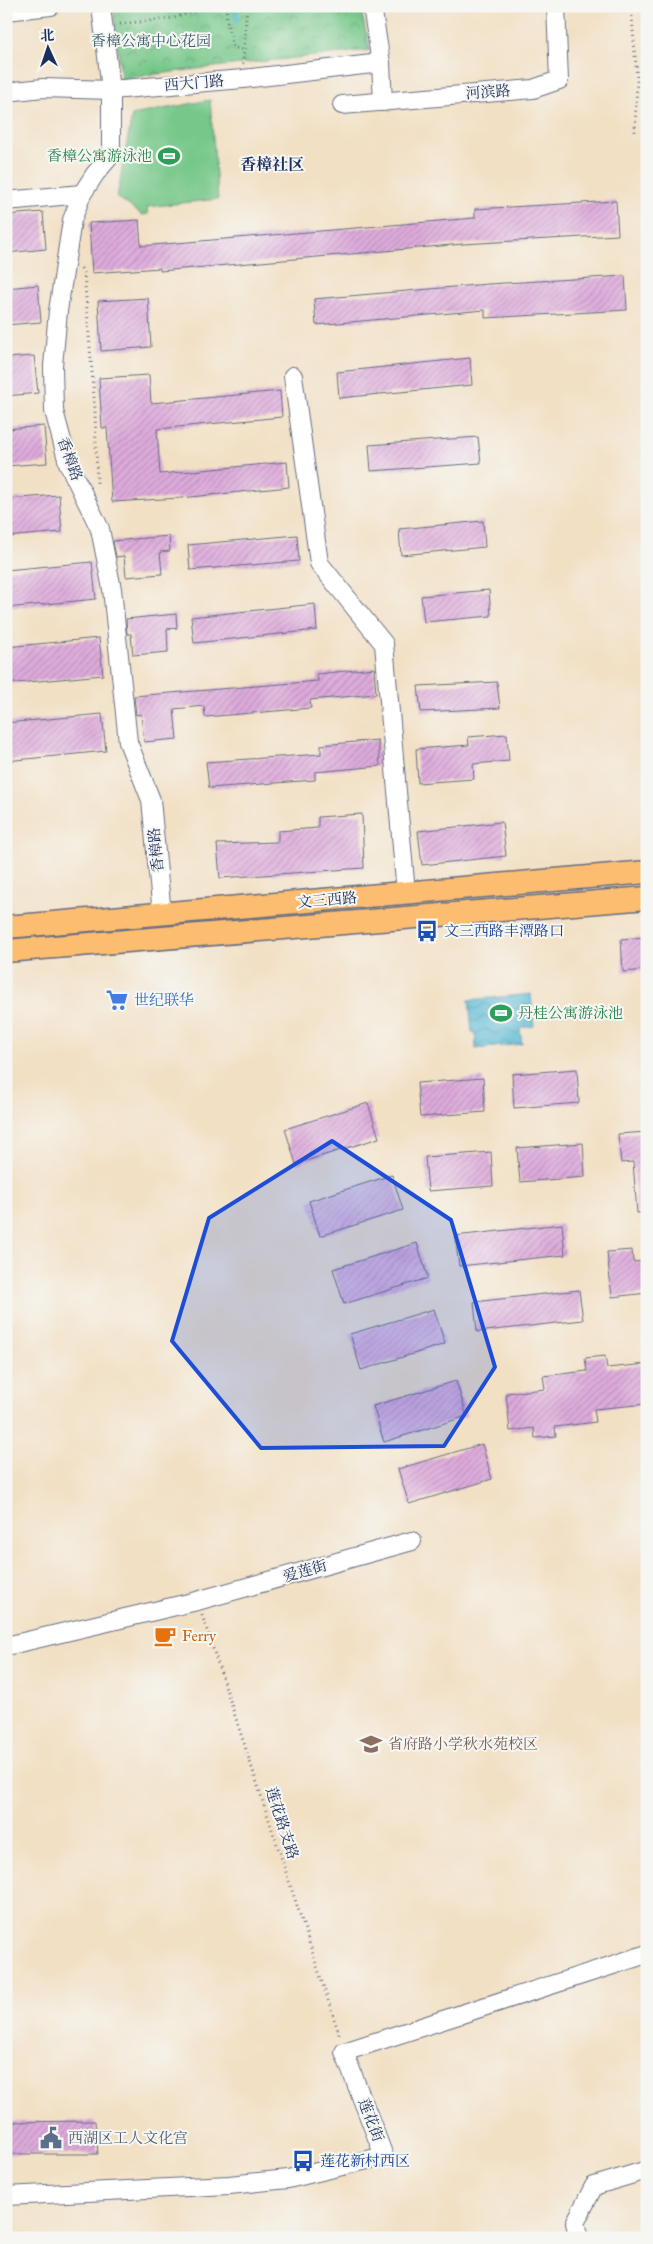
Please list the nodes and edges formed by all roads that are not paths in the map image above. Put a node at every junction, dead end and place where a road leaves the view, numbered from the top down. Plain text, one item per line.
1 (51, 6) edge
2 (102, 6) edge
3 (372, 6) edge
4 (556, 6) edge
5 (6, 11) edge
6 (380, 63) junction
7 (111, 90) junction
8 (6, 92) edge
9 (383, 102) junction
10 (342, 105) dead end
11 (82, 194) junction
12 (6, 201) edge
13 (293, 376) dead end
14 (647, 872) edge
15 (406, 893) junction
16 (647, 898) edge
17 (162, 914) junction
18 (6, 927) edge
19 (6, 951) edge
20 (412, 1541) dead end
21 (6, 1646) edge
22 (647, 1954) edge
23 (647, 2170) edge
24 (6, 2196) edge
25 (579, 2238) edge

1 - 5 street
2 - 7 street, 香樟路
3 - 6 street
4 - 9 street, 河滨路
6 - 7 street, 西大门路
6 - 9 street
7 - 8 street, 西大门路
7 - 11 street, 香樟路
9 - 10 street, 河滨路
11 - 12 street
11 - 17 street, 香樟路
13 - 15 street
14 - 15 main road, 文三西路
15 - 17 main road, 文三西路
16 - 19 main road, 文三西路
17 - 18 main road, 文三西路
20 - 21 street, 爱莲街
22 - 24 street, 莲花街
23 - 25 street

